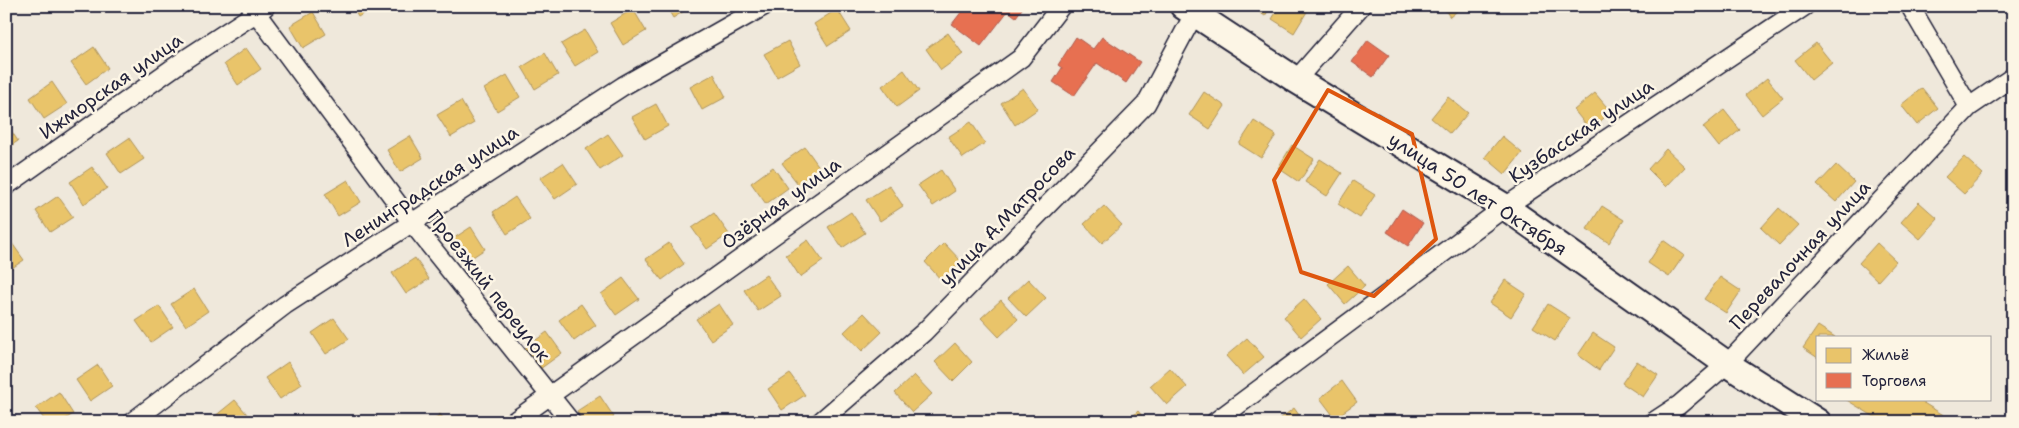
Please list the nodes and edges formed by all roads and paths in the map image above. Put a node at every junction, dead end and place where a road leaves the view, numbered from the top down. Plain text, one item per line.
1 (764, 6) edge
2 (1061, 6) edge
3 (1361, 6) edge
4 (1806, 6) edge
5 (1910, 6) edge
6 (257, 8) edge
7 (1189, 10) edge
8 (2013, 77) edge
9 (1296, 80) junction
10 (1969, 107) junction
11 (6, 186) edge
12 (1506, 207) junction
13 (412, 223) junction
14 (1727, 364) junction
15 (548, 396) junction
16 (132, 422) edge
17 (513, 422) edge
18 (570, 422) edge
19 (820, 422) edge
20 (1214, 422) edge
21 (1653, 422) edge
22 (1818, 422) edge

1 - 13 street, Ленинградская улица
2 - 15 street, Озёрная улица
3 - 9 street
4 - 12 street, Кузбасская улица
5 - 10 street
6 - 11 street, Ижморская улица
6 - 13 street, Проезжий переулок
7 - 9 main road, улица 50 лет Октября
7 - 19 street, улица А.Матросова
8 - 10 street, Перевалочная улица
9 - 12 main road, улица 50 лет Октября
10 - 14 street, Перевалочная улица
12 - 14 main road, улица 50 лет Октября
12 - 20 street, Кузбасская улица
13 - 15 street, Проезжий переулок
13 - 16 street, Ленинградская улица
14 - 21 street, Перевалочная улица
14 - 22 main road, улица 50 лет Октября
15 - 17 street, Озёрная улица
15 - 18 street, Проезжий переулок

